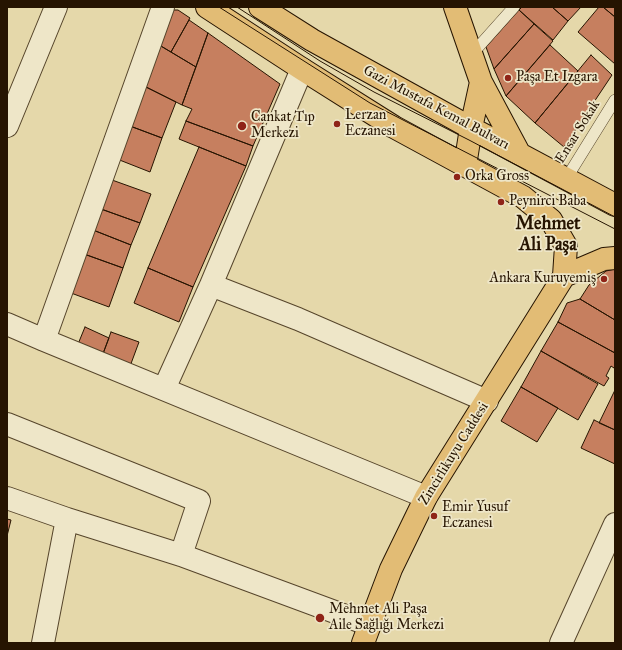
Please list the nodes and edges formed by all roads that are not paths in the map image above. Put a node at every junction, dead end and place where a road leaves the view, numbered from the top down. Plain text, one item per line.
1 (56, 7) edge
2 (163, 7) edge
3 (206, 7) edge
4 (260, 7) edge
5 (455, 7) edge
6 (514, 7) edge
7 (472, 54) junction
8 (302, 69) junction
9 (482, 82) junction
10 (615, 100) edge
11 (7, 126) edge
12 (471, 128) junction
13 (519, 153) junction
14 (465, 166) junction
15 (566, 179) junction
16 (615, 205) edge
17 (615, 258) edge
18 (564, 276) junction
19 (211, 285) junction
20 (7, 324) edge
21 (44, 340) junction
22 (164, 389) junction
23 (487, 401) junction
24 (7, 424) edge
25 (426, 497) junction
26 (7, 498) edge
27 (67, 519) junction
28 (615, 524) edge
29 (181, 555) junction
30 (367, 634) edge
31 (43, 643) edge
32 (561, 643) edge

1 - 11 street
2 - 21 street
3 - 8 main road
4 - 12 main road, Gazi Mustafa Kemal Bulvarı
5 - 7 main road
6 - 7 lane
7 - 9 main road
8 - 14 main road
8 - 19 street
9 - 12 main road
9 - 13 main road
10 - 15 lane, Ensar Sokak
12 - 13 main road, Gazi Mustafa Kemal Bulvarı
12 - 14 main road
13 - 15 main road, Gazi Mustafa Kemal Bulvarı
14 - 18 main road, Zincirlikuyu Caddesi
15 - 16 main road, Gazi Mustafa Kemal Bulvarı
17 - 18 main road
18 - 23 main road, Zincirlikuyu Caddesi
19 - 22 street
19 - 23 street
20 - 21 street
21 - 22 street
22 - 25 street
23 - 25 main road, Zincirlikuyu Caddesi
24 - 29 street
25 - 30 main road, Zincirlikuyu Caddesi
26 - 27 street
27 - 29 street
27 - 31 street
28 - 32 street
29 - 30 street

